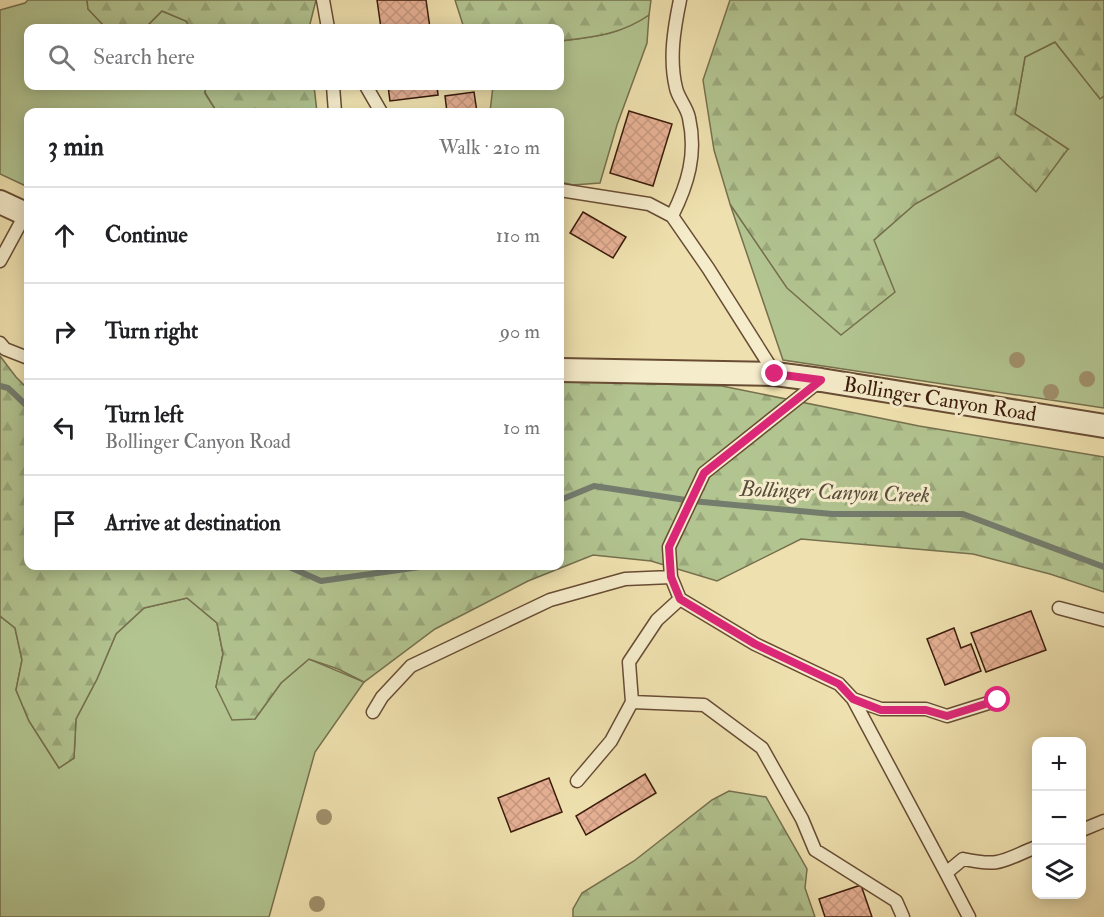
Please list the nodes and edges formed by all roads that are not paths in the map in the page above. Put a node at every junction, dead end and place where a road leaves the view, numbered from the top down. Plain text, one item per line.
1 (323, 0) edge
2 (680, 0) edge
3 (327, 24) edge
4 (333, 90) edge
5 (368, 90) edge
6 (335, 108) edge
7 (379, 108) edge
8 (564, 191) edge
9 (0, 202) edge
10 (24, 213) edge
11 (672, 216) junction
12 (24, 219) edge
13 (0, 261) edge
14 (0, 343) edge
15 (24, 357) edge
16 (564, 369) edge
17 (775, 374) junction
18 (821, 380) junction
19 (1104, 426) edge
20 (671, 577) junction
21 (680, 599) junction
22 (1059, 608) dead end
23 (1104, 620) edge
24 (853, 699) junction
25 (998, 700) dead end
26 (632, 702) junction
27 (373, 711) dead end
28 (577, 781) dead end
29 (1104, 821) edge
30 (1086, 828) edge
31 (1032, 849) edge
32 (946, 873) junction
33 (903, 917) edge
34 (969, 917) edge

1 - 3 lane
2 - 11 lane
4 - 6 lane
5 - 7 lane
8 - 11 lane
9 - 10 street
11 - 17 lane
12 - 13 lane
14 - 15 lane
16 - 17 street, Bollinger Canyon Road
17 - 18 street, Bollinger Canyon Road
18 - 19 street, Bollinger Canyon Road
18 - 20 lane
20 - 21 lane
20 - 27 lane
21 - 24 lane
21 - 26 lane
22 - 23 lane
24 - 25 lane
24 - 32 lane
26 - 28 lane
26 - 33 lane
29 - 30 lane
31 - 32 lane
32 - 34 lane

